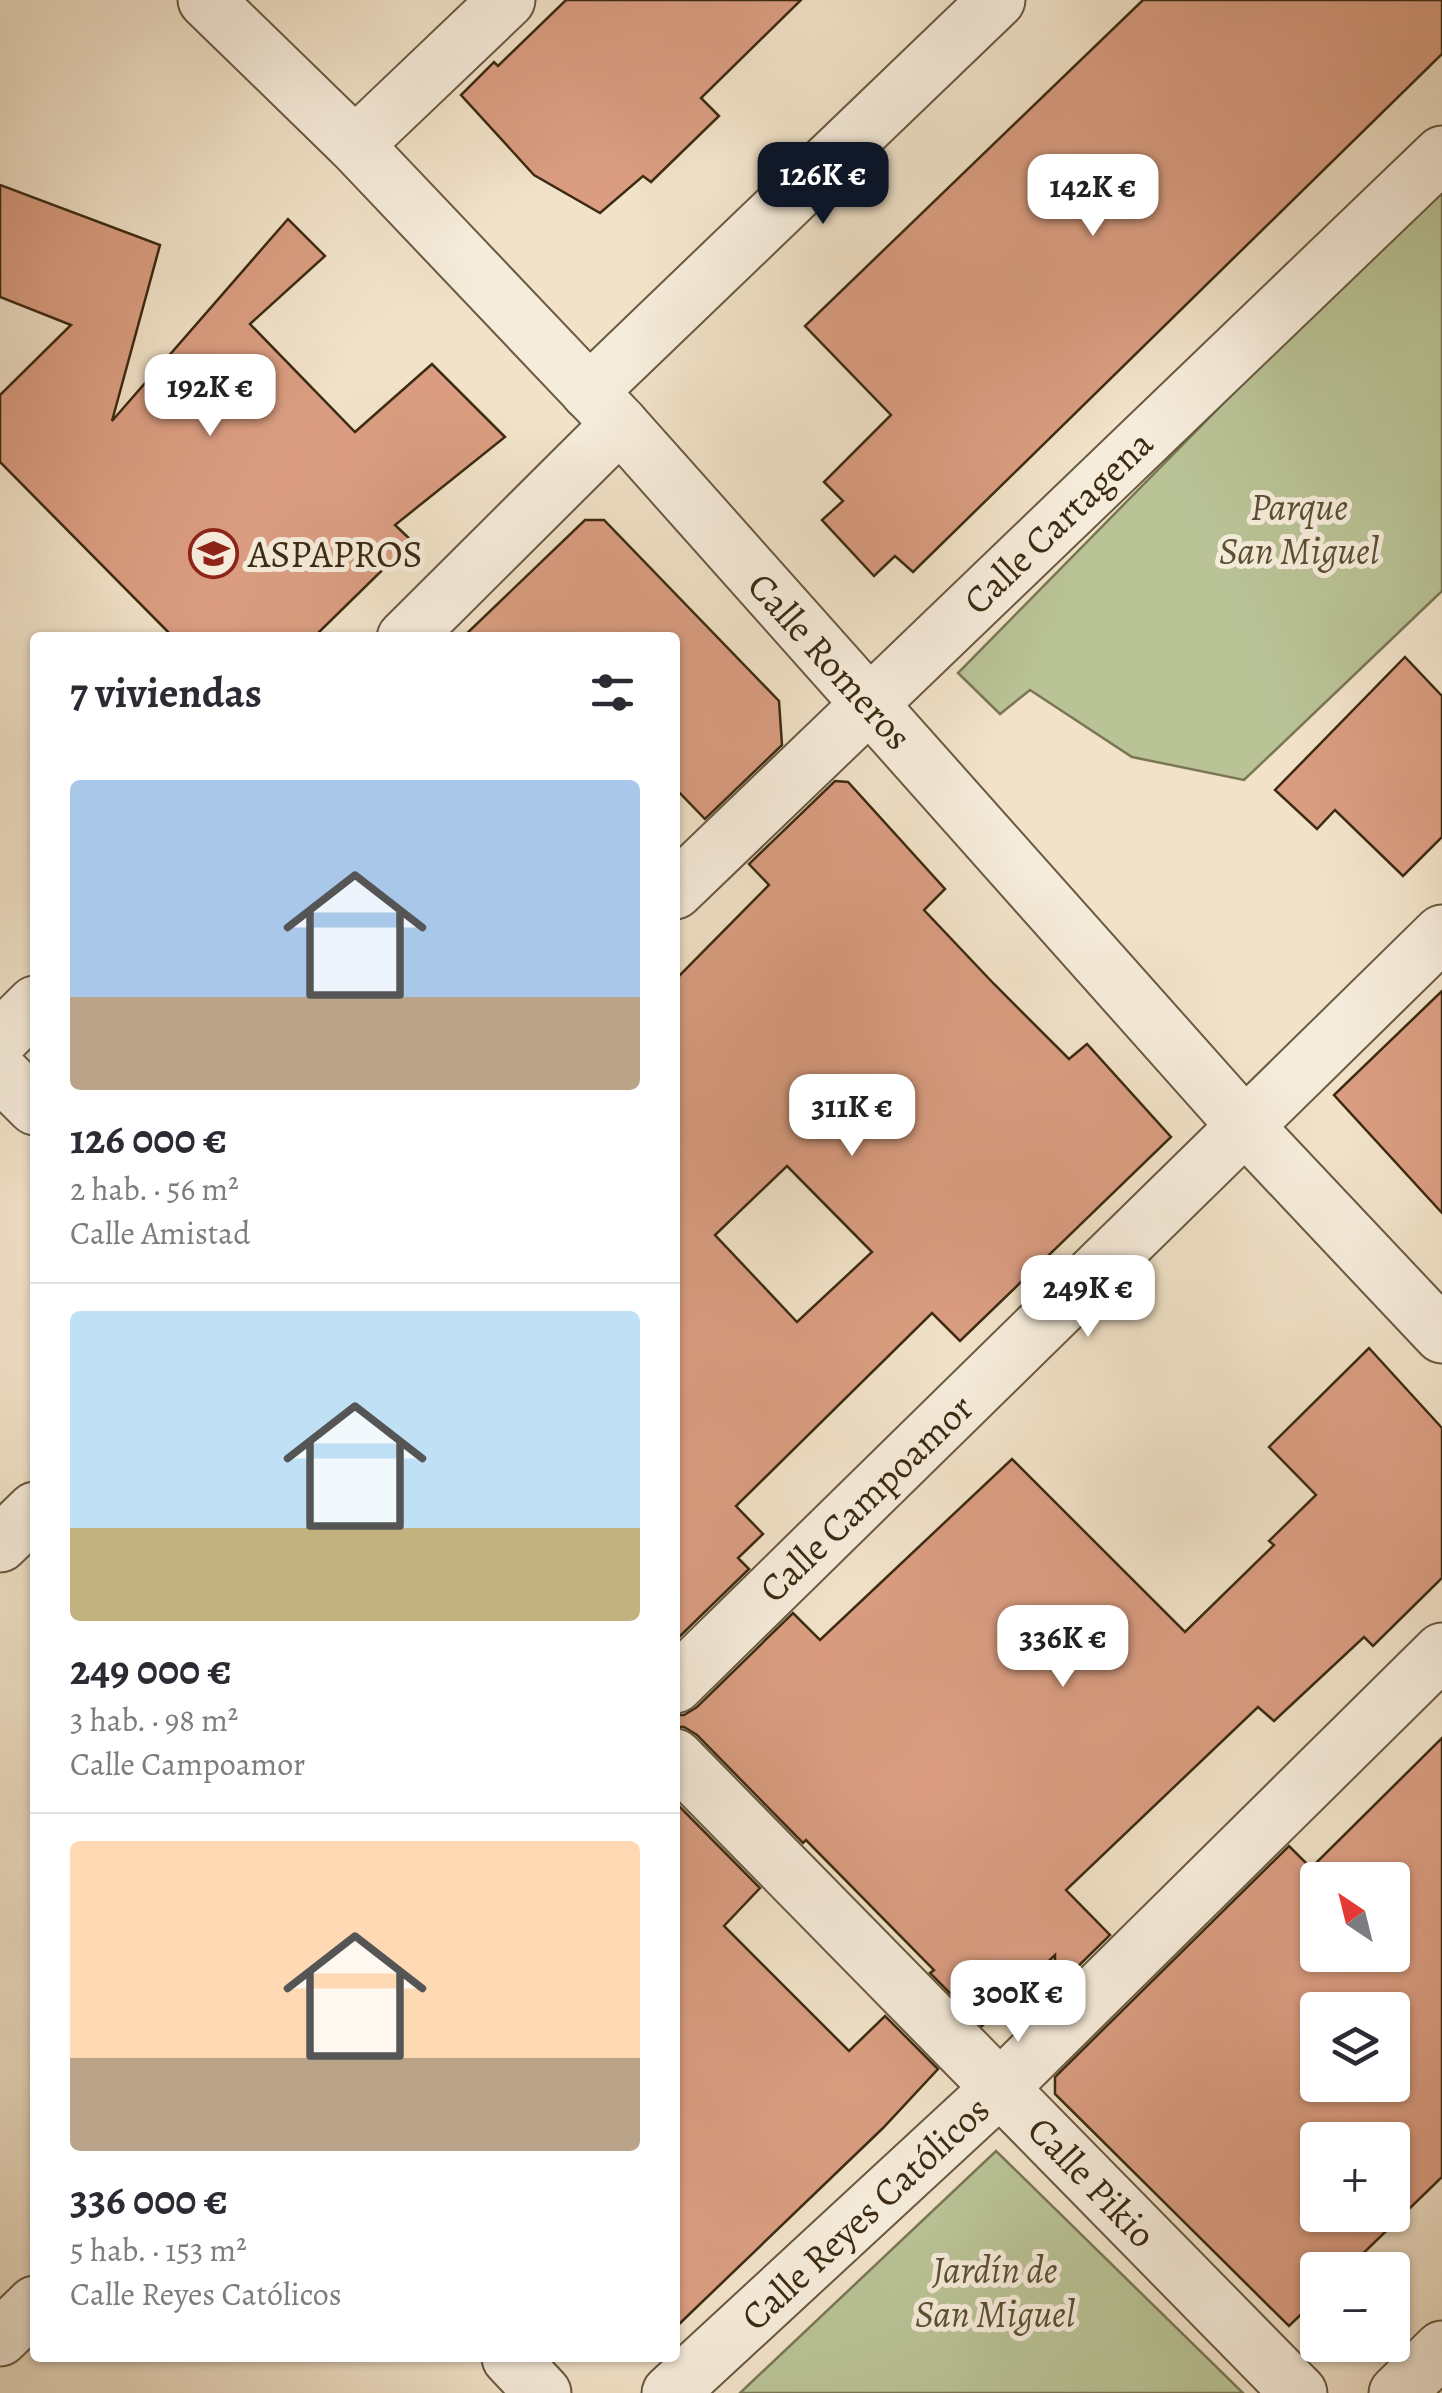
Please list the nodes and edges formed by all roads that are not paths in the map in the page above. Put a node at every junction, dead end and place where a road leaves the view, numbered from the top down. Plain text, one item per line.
1 (206, 0) edge
2 (507, 0) edge
3 (997, 0) edge
4 (355, 146) junction
5 (1442, 154) edge
6 (604, 408) junction
7 (410, 632) edge
8 (868, 704) junction
9 (680, 886) edge
10 (1442, 933) edge
11 (30, 1009) edge
12 (0, 1039) edge
13 (0, 1072) edge
14 (30, 1102) edge
15 (1245, 1126) junction
16 (1442, 1335) edge
17 (30, 1515) edge
18 (0, 1544) edge
19 (1442, 1650) edge
20 (680, 1680) edge
21 (680, 1762) edge
22 (1000, 2088) junction
23 (30, 2309) edge
24 (0, 2338) edge
25 (1442, 2348) edge
26 (514, 2362) edge
27 (543, 2393) edge
28 (670, 2393) edge
29 (1299, 2393) edge
30 (1397, 2393) edge

1 - 4 street, Calle Romeros
2 - 4 street
3 - 6 street
4 - 6 street, Calle Romeros
5 - 8 street, Calle Cartagena
6 - 7 street
6 - 8 street, Calle Romeros
8 - 9 street, Calle Cartagena
8 - 15 street, Calle Romeros
10 - 15 street, Calle Campoamor
11 - 12 street
13 - 14 street
15 - 16 street, Calle Romeros
15 - 20 street, Calle Campoamor
17 - 18 street
19 - 22 street, Calle Reyes Católicos
21 - 22 street, Calle Pikio
22 - 28 street, Calle Reyes Católicos
22 - 29 street, Calle Pikio
23 - 24 street
25 - 30 street
26 - 27 street

